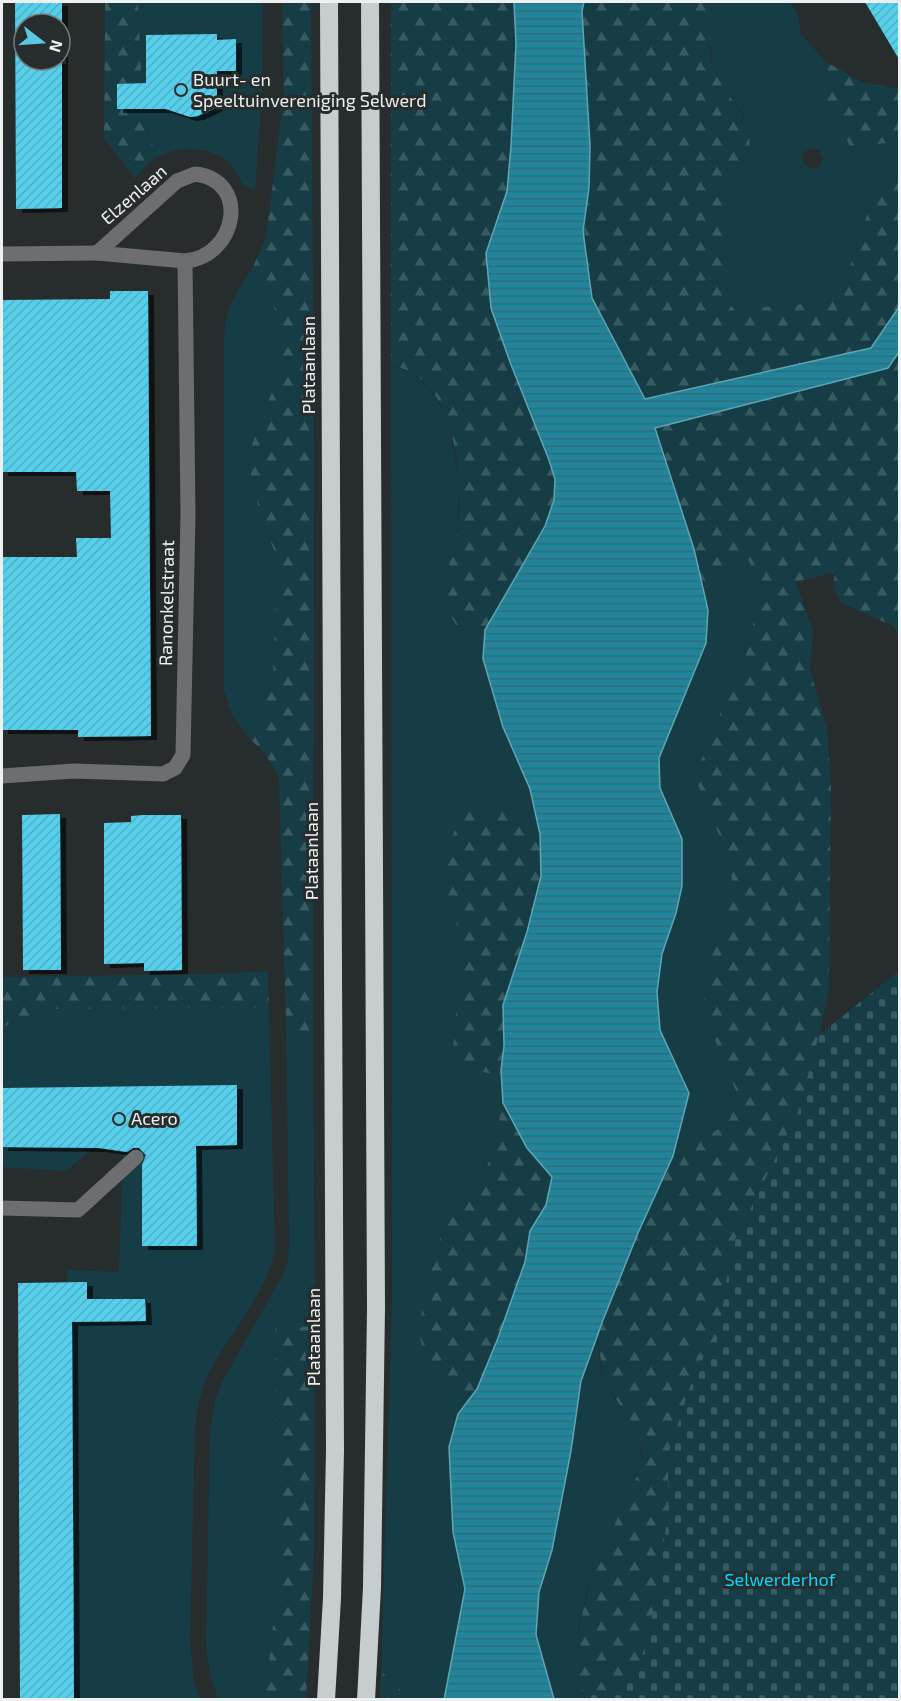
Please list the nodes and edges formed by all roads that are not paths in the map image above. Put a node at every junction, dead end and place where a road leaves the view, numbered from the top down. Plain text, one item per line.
1 (329, 2) edge
2 (370, 2) edge
3 (2, 254) edge
4 (98, 254) junction
5 (185, 261) junction
6 (2, 776) edge
7 (136, 1157) dead end
8 (2, 1208) edge
9 (326, 1700) edge
10 (366, 1700) edge

1 - 9 highway, Plataanlaan
2 - 10 highway
3 - 4 street, Elzenlaan
4 - 5 street, Elzenlaan
4 - 5 street, Elzenlaan
5 - 6 street, Ranonkelstraat
7 - 8 street

